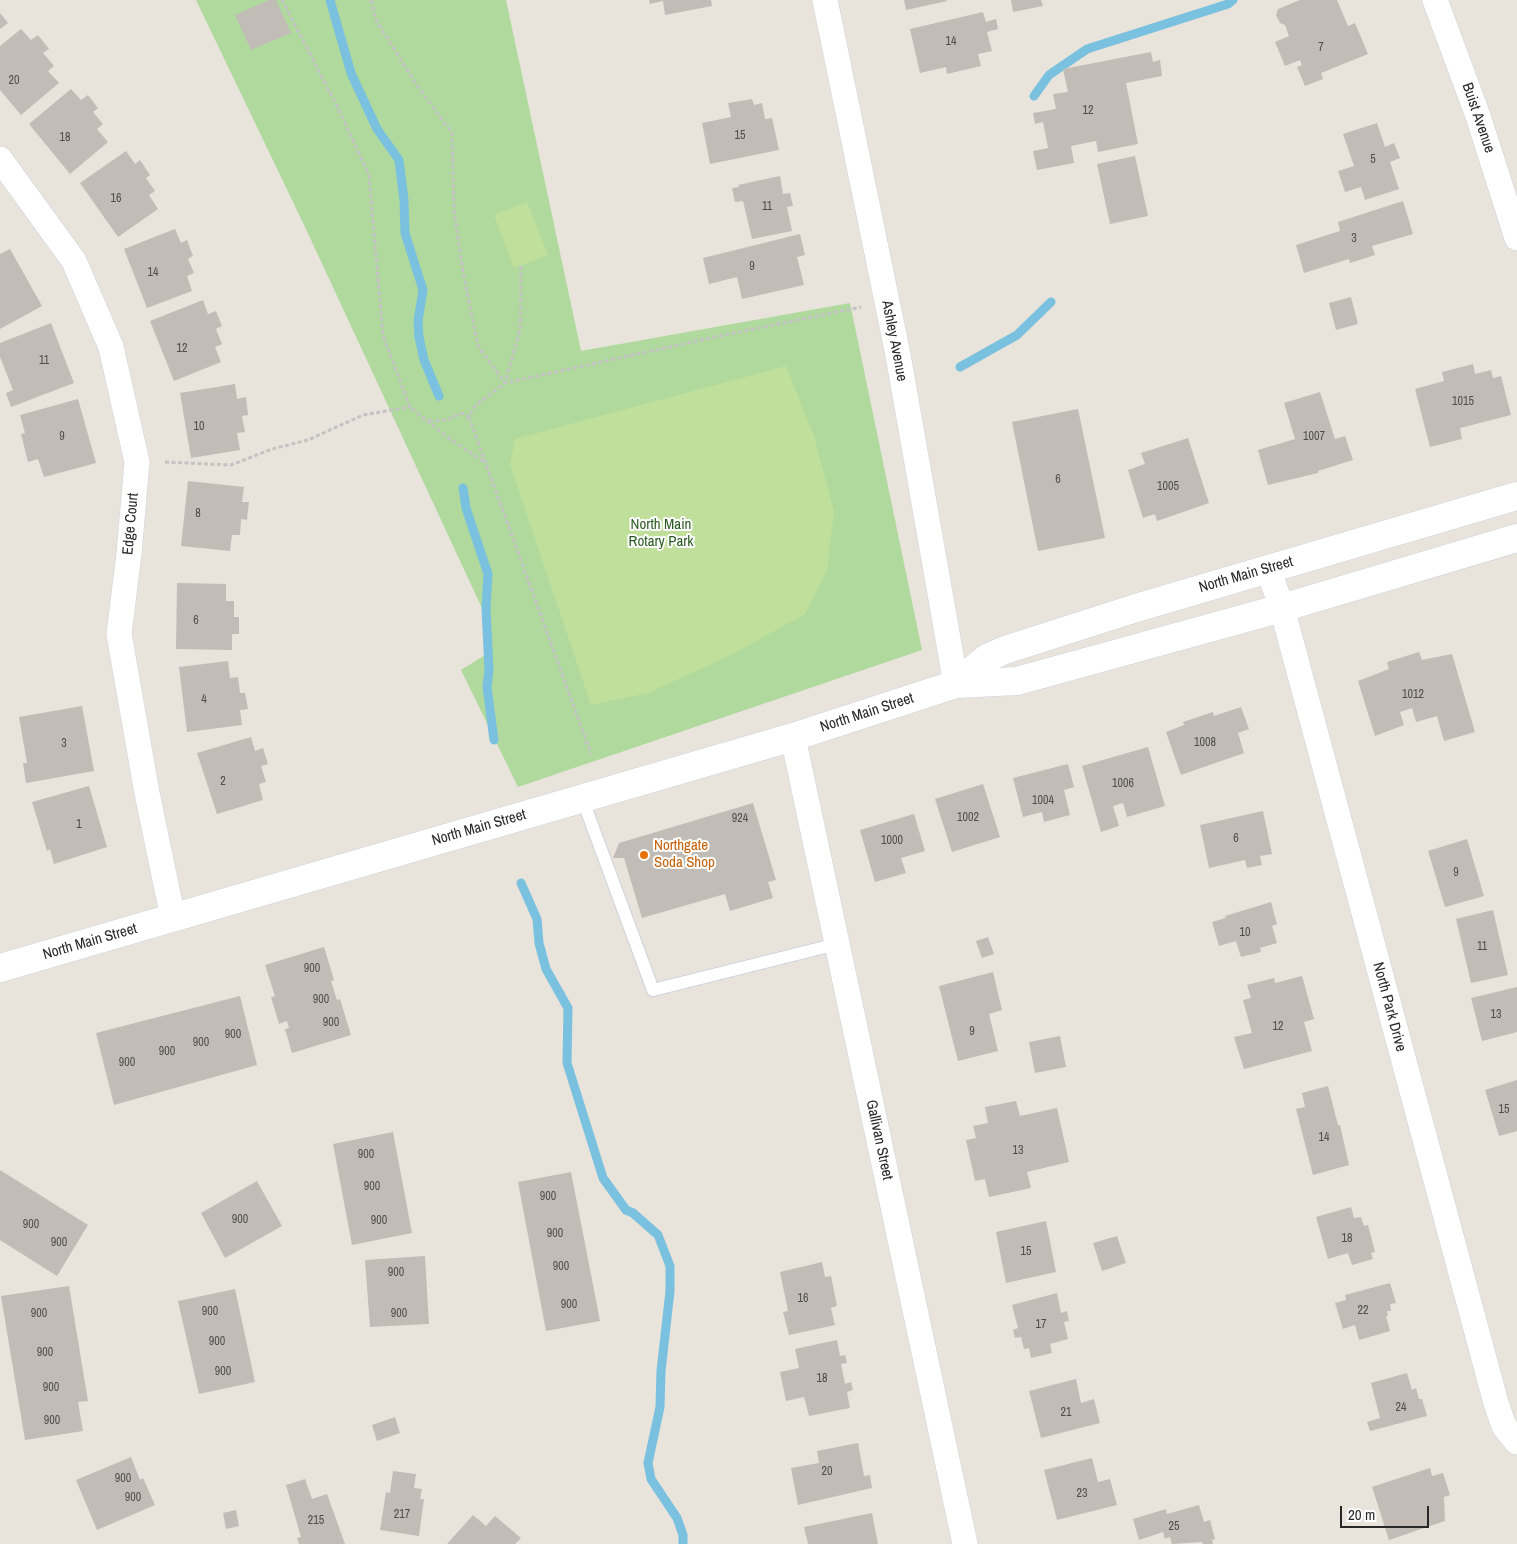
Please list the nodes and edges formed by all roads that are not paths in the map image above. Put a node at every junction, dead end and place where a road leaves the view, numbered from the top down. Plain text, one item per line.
1 (825, 0) edge
2 (1435, 0) edge
3 (0, 160) edge
4 (1517, 238) edge
5 (1517, 496) edge
6 (1517, 538) edge
7 (1268, 569) junction
8 (1282, 608) junction
9 (956, 684) junction
10 (793, 737) junction
11 (582, 798) junction
12 (173, 918) junction
13 (837, 944) junction
14 (0, 968) edge
15 (1517, 1442) edge
16 (965, 1544) edge

1 - 9 street, Ashley Avenue
2 - 4 street, Buist Avenue
3 - 12 street, Edge Court
5 - 7 street, North Main Street
6 - 8 street, North Main Street
7 - 8 street, North Park Drive
7 - 9 street, North Main Street
8 - 9 street, North Main Street
8 - 15 street, North Park Drive
9 - 10 street, North Main Street
10 - 11 street, North Main Street
10 - 13 street, Gallivan Street
11 - 12 street, North Main Street
11 - 13 lane
12 - 14 street, North Main Street
13 - 16 street, Gallivan Street

